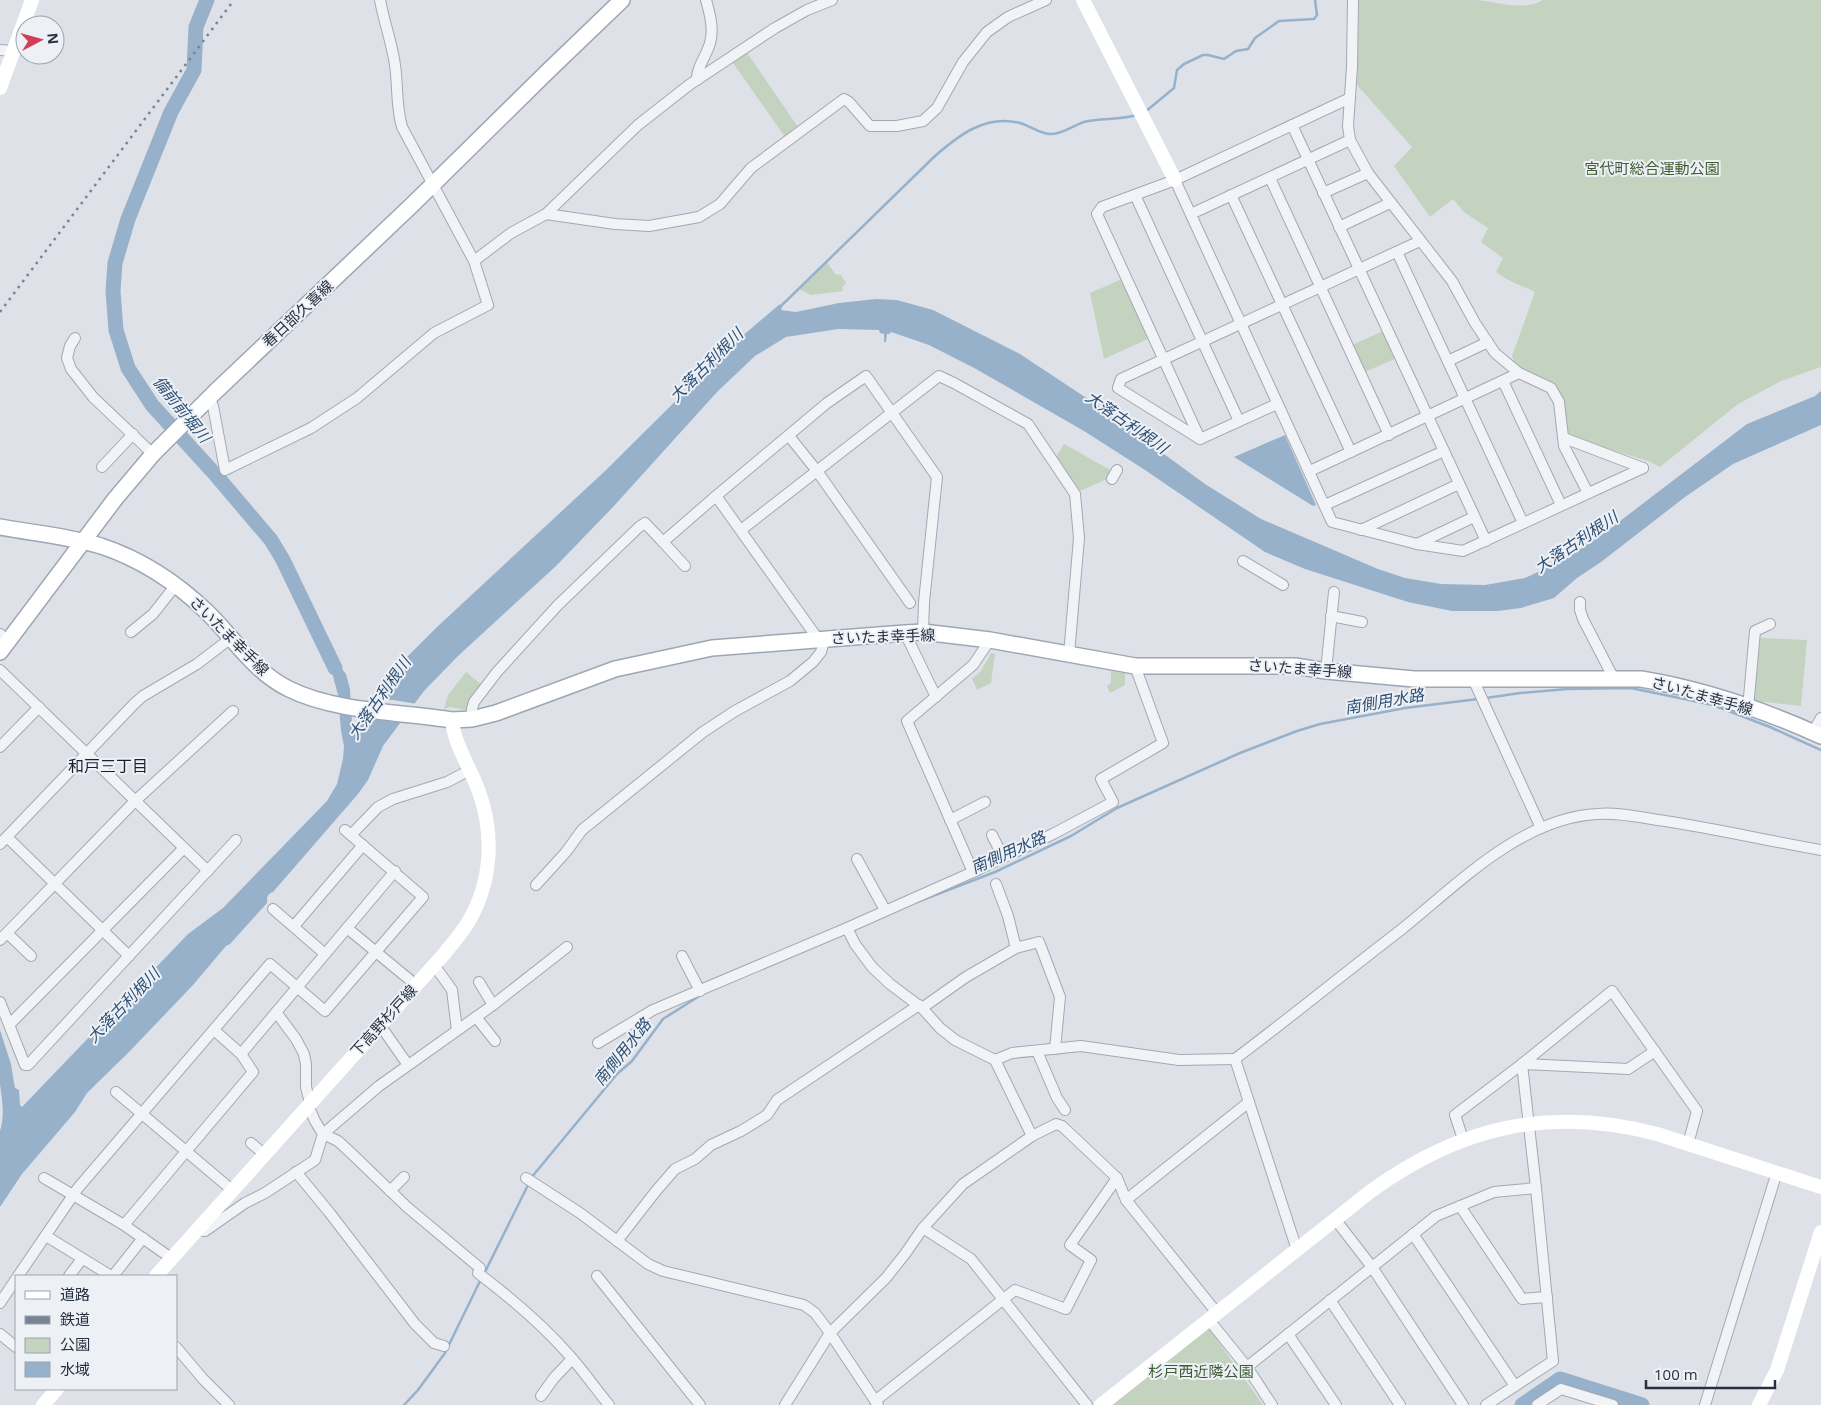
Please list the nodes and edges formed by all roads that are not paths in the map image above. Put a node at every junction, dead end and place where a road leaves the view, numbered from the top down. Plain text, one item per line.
1 (32, 0) edge
2 (380, 0) edge
3 (622, 0) edge
4 (706, 0) edge
5 (832, 0) edge
6 (1046, 0) edge
7 (1083, 0) edge
8 (1353, 0) edge
9 (6, 51) edge
10 (697, 80) junction
11 (0, 88) edge
12 (1350, 98) junction
13 (1292, 125) junction
14 (1350, 140) junction
15 (1308, 160) junction
16 (1368, 173) junction
17 (1270, 178) junction
18 (1175, 180) junction
19 (432, 184) junction
20 (1323, 193) junction
21 (1135, 195) junction
22 (1231, 195) junction
23 (1390, 203) junction
24 (546, 214) junction
25 (1191, 214) junction
26 (1339, 227) junction
27 (1420, 241) junction
28 (1398, 252) junction
29 (474, 261) junction
30 (1358, 269) junction
31 (1320, 286) junction
32 (1282, 304) junction
33 (1240, 323) junction
34 (75, 338) dead end
35 (1202, 341) junction
36 (1488, 342) junction
37 (1164, 359) junction
38 (1448, 361) junction
39 (1519, 373) junction
40 (1503, 381) junction
41 (209, 398) junction
42 (1466, 398) junction
43 (1277, 404) junction
44 (892, 413) junction
45 (1428, 417) junction
46 (1239, 421) junction
47 (133, 434) junction
48 (1388, 435) junction
49 (788, 436) junction
50 (1564, 438) junction
51 (1200, 440) junction
52 (1444, 451) junction
53 (1351, 452) junction
54 (152, 454) junction
55 (102, 467) dead end
56 (1117, 470) dead end
57 (817, 471) junction
58 (1310, 471) junction
59 (1112, 479) dead end
60 (1459, 484) junction
61 (1588, 493) junction
62 (716, 496) junction
63 (1325, 505) junction
64 (1561, 506) junction
65 (1474, 517) junction
66 (1524, 523) junction
67 (0, 527) edge
68 (741, 530) junction
69 (1361, 530) junction
70 (1486, 541) junction
71 (83, 542) junction
72 (663, 542) junction
73 (1417, 544) junction
74 (1244, 560) dead end
75 (685, 566) dead end
76 (1283, 585) dead end
77 (175, 586) junction
78 (1334, 592) dead end
79 (1580, 602) dead end
80 (910, 603) dead end
81 (1331, 616) junction
82 (1362, 622) dead end
83 (1770, 624) dead end
84 (131, 632) dead end
85 (923, 632) junction
86 (905, 633) junction
87 (231, 638) junction
88 (822, 639) junction
89 (990, 640) junction
90 (3, 642) edge
91 (1069, 654) junction
92 (1134, 666) junction
93 (0, 670) edge
94 (1326, 671) junction
95 (1473, 679) junction
96 (1614, 679) junction
97 (936, 697) junction
98 (38, 707) junction
99 (1748, 708) junction
100 (233, 711) dead end
101 (472, 718) junction
102 (1821, 718) edge
103 (452, 720) junction
104 (1817, 734) edge
105 (0, 747) edge
106 (86, 754) junction
107 (470, 770) junction
108 (135, 801) junction
109 (986, 802) dead end
110 (950, 820) junction
111 (1542, 828) junction
112 (992, 835) dead end
113 (4, 840) edge
114 (236, 840) dead end
115 (363, 845) junction
116 (184, 848) junction
117 (1821, 850) edge
118 (1003, 857) junction
119 (857, 859) dead end
120 (208, 871) junction
121 (395, 871) junction
122 (973, 872) junction
123 (56, 883) junction
124 (996, 884) dead end
125 (536, 885) dead end
126 (273, 909) dead end
127 (885, 910) junction
128 (294, 926) junction
129 (347, 928) junction
130 (847, 928) junction
131 (104, 930) junction
132 (3, 937) edge
133 (567, 948) dead end
134 (1016, 948) junction
135 (375, 951) junction
136 (325, 954) junction
137 (31, 956) dead end
138 (130, 956) junction
139 (682, 956) dead end
140 (434, 965) junction
141 (479, 982) dead end
142 (416, 985) junction
143 (297, 987) junction
144 (700, 991) junction
145 (0, 1002) edge
146 (493, 1005) junction
147 (921, 1006) junction
148 (276, 1012) junction
149 (476, 1017) junction
150 (10, 1024) junction
151 (380, 1026) junction
152 (214, 1030) junction
153 (457, 1030) junction
154 (495, 1041) dead end
155 (598, 1044) dead end
156 (1055, 1049) junction
157 (1037, 1051) junction
158 (1655, 1051) junction
159 (241, 1054) junction
160 (995, 1060) junction
161 (1235, 1060) junction
162 (1522, 1064) junction
163 (408, 1065) junction
164 (116, 1092) dead end
165 (1249, 1102) junction
166 (309, 1104) junction
167 (1065, 1110) dead end
168 (142, 1114) junction
169 (1530, 1124) junction
170 (324, 1134) junction
171 (1032, 1136) junction
172 (1463, 1139) junction
173 (251, 1143) dead end
174 (1688, 1144) junction
175 (186, 1151) junction
176 (264, 1154) junction
177 (296, 1172) junction
178 (1777, 1172) junction
179 (404, 1177) dead end
180 (44, 1178) dead end
181 (526, 1178) dead end
182 (1117, 1178) junction
183 (1821, 1187) edge
184 (1536, 1188) junction
185 (232, 1190) junction
186 (390, 1191) junction
187 (73, 1194) junction
188 (1126, 1200) junction
189 (1460, 1206) junction
190 (1335, 1219) junction
191 (124, 1225) junction
192 (923, 1228) junction
193 (196, 1230) junction
194 (1821, 1232) edge
195 (1413, 1234) junction
196 (46, 1236) junction
197 (143, 1238) junction
198 (617, 1242) junction
199 (1819, 1248) edge
200 (1297, 1250) junction
201 (171, 1258) junction
202 (82, 1259) junction
203 (1372, 1267) junction
204 (19, 1275) edge
205 (71, 1275) edge
206 (110, 1275) edge
207 (113, 1275) edge
208 (157, 1275) edge
209 (597, 1276) dead end
210 (13, 1291) edge
211 (1547, 1297) junction
212 (1003, 1300) junction
213 (1330, 1300) junction
214 (0, 1303) edge
215 (1213, 1317) junction
216 (830, 1333) junction
217 (0, 1334) edge
218 (1288, 1334) junction
219 (15, 1346) edge
220 (444, 1346) dead end
221 (178, 1349) edge
222 (572, 1359) junction
223 (1247, 1367) junction
224 (1515, 1386) junction
225 (56, 1390) edge
226 (541, 1396) dead end
227 (877, 1403) edge
228 (1540, 1404) edge
229 (1609, 1404) edge
230 (43, 1405) edge
231 (229, 1405) edge
232 (609, 1405) edge
233 (700, 1405) edge
234 (785, 1405) edge
235 (1087, 1405) edge
236 (1101, 1405) edge
237 (1272, 1405) edge
238 (1336, 1405) edge
239 (1400, 1405) edge
240 (1463, 1405) edge
241 (1486, 1405) edge
242 (1705, 1405) edge
243 (1759, 1405) edge

1 - 9 street
2 - 19 street
3 - 19 main road, 春日部久喜線
4 - 10 street
5 - 10 street
6 - 24 street
7 - 18 street
8 - 12 street
9 - 11 street
10 - 24 street
12 - 13 street
12 - 14 street
13 - 15 street
13 - 18 street
14 - 15 street
14 - 16 street
15 - 17 street
15 - 20 street
16 - 20 street
16 - 23 street
17 - 22 street
17 - 31 street
18 - 21 street
18 - 25 street
19 - 29 street
19 - 41 main road, 春日部久喜線
20 - 26 street
21 - 35 street
21 - 37 street
22 - 25 street
22 - 32 street
23 - 26 street
23 - 27 street
24 - 29 street
25 - 33 street
26 - 30 street
27 - 28 street
27 - 36 street
28 - 30 street
28 - 38 street
29 - 41 street
30 - 31 street
30 - 45 street
31 - 32 street
31 - 48 street
32 - 33 street
32 - 53 street
33 - 35 street
33 - 43 street
34 - 47 street
35 - 37 street
35 - 46 street
36 - 38 street
36 - 39 street
37 - 51 street
37 - 51 street
38 - 42 street
39 - 40 street
39 - 50 street
40 - 42 street
40 - 64 street
41 - 54 main road, 春日部久喜線
42 - 45 street
42 - 66 street
43 - 46 street
43 - 58 street
44 - 49 street
44 - 57 street
44 - 85 street
44 - 91 street
45 - 48 street
45 - 52 street
46 - 51 street
47 - 54 street
47 - 55 street
48 - 53 street
49 - 57 street
49 - 62 street
50 - 61 street
50 - 61 street
52 - 60 street
52 - 63 street
53 - 58 street
54 - 71 main road, 春日部久喜線
56 - 59 street
57 - 68 street
57 - 80 street
58 - 63 street
60 - 65 street
60 - 69 street
61 - 64 street
62 - 68 street
62 - 72 street
63 - 69 street
64 - 66 street
65 - 70 street
65 - 73 street
66 - 70 street
67 - 71 main road, さいたま幸手線
68 - 88 street
69 - 73 street
70 - 73 street
71 - 77 main road, さいたま幸手線
71 - 90 main road, 春日部久喜線
72 - 75 street
72 - 101 street
74 - 76 street
77 - 84 street
77 - 87 main road, さいたま幸手線
78 - 81 street
79 - 96 street
81 - 82 street
81 - 94 street
83 - 99 street
85 - 86 main road, さいたま幸手線
85 - 89 main road, さいたま幸手線
86 - 88 main road, さいたま幸手線
86 - 97 street
87 - 103 main road, さいたま幸手線
87 - 106 street
88 - 101 main road, さいたま幸手線
88 - 125 street
89 - 91 main road, さいたま幸手線
89 - 97 street
91 - 92 main road, さいたま幸手線
92 - 94 main road, さいたま幸手線
92 - 118 street
93 - 98 street
94 - 95 main road, さいたま幸手線
95 - 96 main road, さいたま幸手線
95 - 111 street
96 - 99 main road, さいたま幸手線
97 - 110 street
98 - 105 street
98 - 106 street
99 - 104 main road, さいたま幸手線
100 - 108 street
101 - 103 main road, さいたま幸手線
102 - 104 street
103 - 107 street, 下高野杉戸線
106 - 108 street
106 - 113 street
107 - 115 street
107 - 140 street, 下高野杉戸線
108 - 116 street
108 - 123 street
109 - 110 street
110 - 122 street
111 - 117 street
111 - 161 street
112 - 118 street
113 - 123 street
114 - 120 street
115 - 121 street
115 - 128 street
116 - 120 street
116 - 131 street
118 - 122 street
119 - 127 street
120 - 138 street
121 - 129 street
121 - 135 street
122 - 127 street
123 - 131 street
123 - 132 street
124 - 134 street
126 - 128 street
127 - 130 street
128 - 136 street
129 - 135 street
129 - 136 street
130 - 144 street
130 - 147 street
131 - 138 street
131 - 150 street
132 - 137 street
133 - 146 street
134 - 147 street
134 - 156 street
135 - 142 street
135 - 143 street
136 - 143 street
138 - 150 street
139 - 144 street
140 - 142 street, 下高野杉戸線
140 - 153 street
141 - 146 street
142 - 151 street, 下高野杉戸線
143 - 148 street
143 - 152 street
144 - 155 street
145 - 150 street
146 - 149 street
147 - 160 street
147 - 198 street
148 - 159 street
148 - 166 street
149 - 153 street
149 - 154 street
151 - 163 street
151 - 166 street, 下高野杉戸線
152 - 159 street
152 - 168 street
153 - 163 street
156 - 157 street
156 - 161 street
157 - 160 street
157 - 167 street
158 - 162 street
158 - 162 street
158 - 174 street
159 - 175 street
160 - 171 street
161 - 165 street
162 - 169 street
162 - 172 street
163 - 170 street
164 - 168 street
165 - 188 street
165 - 200 street
166 - 170 street
166 - 176 street, 下高野杉戸線
168 - 175 street
168 - 187 street
169 - 172 street
169 - 174 street
169 - 184 street
170 - 177 street
170 - 186 street
171 - 182 street
171 - 192 street
172 - 190 street
173 - 176 street
174 - 178 street
175 - 185 street
175 - 191 street
176 - 185 street, 下高野杉戸線
177 - 193 street
177 - 220 street
178 - 183 street
178 - 242 street
179 - 186 street
180 - 187 street
181 - 198 street
182 - 188 street
182 - 212 street
184 - 189 street
184 - 211 street
185 - 193 street, 下高野杉戸線
186 - 222 street
187 - 191 street
187 - 196 street
188 - 215 street
189 - 195 street
189 - 211 street
190 - 200 street
190 - 203 street
191 - 197 street
192 - 212 street
192 - 216 street
193 - 201 street, 下高野杉戸線
194 - 199 street
195 - 203 street
195 - 224 street
196 - 202 street
196 - 204 street
197 - 201 street
197 - 207 street
198 - 216 street
199 - 243 street
200 - 215 street
201 - 208 street, 下高野杉戸線
202 - 205 street
202 - 206 street
203 - 213 street
203 - 240 street
209 - 233 street
210 - 214 street
211 - 224 street
212 - 227 street
212 - 235 street
213 - 218 street
213 - 239 street
215 - 223 street
215 - 236 street
216 - 227 street
216 - 234 street
217 - 219 street
218 - 223 street
218 - 238 street
221 - 231 street
222 - 226 street
222 - 232 street
223 - 237 street
224 - 241 street
225 - 230 street
228 - 229 street

